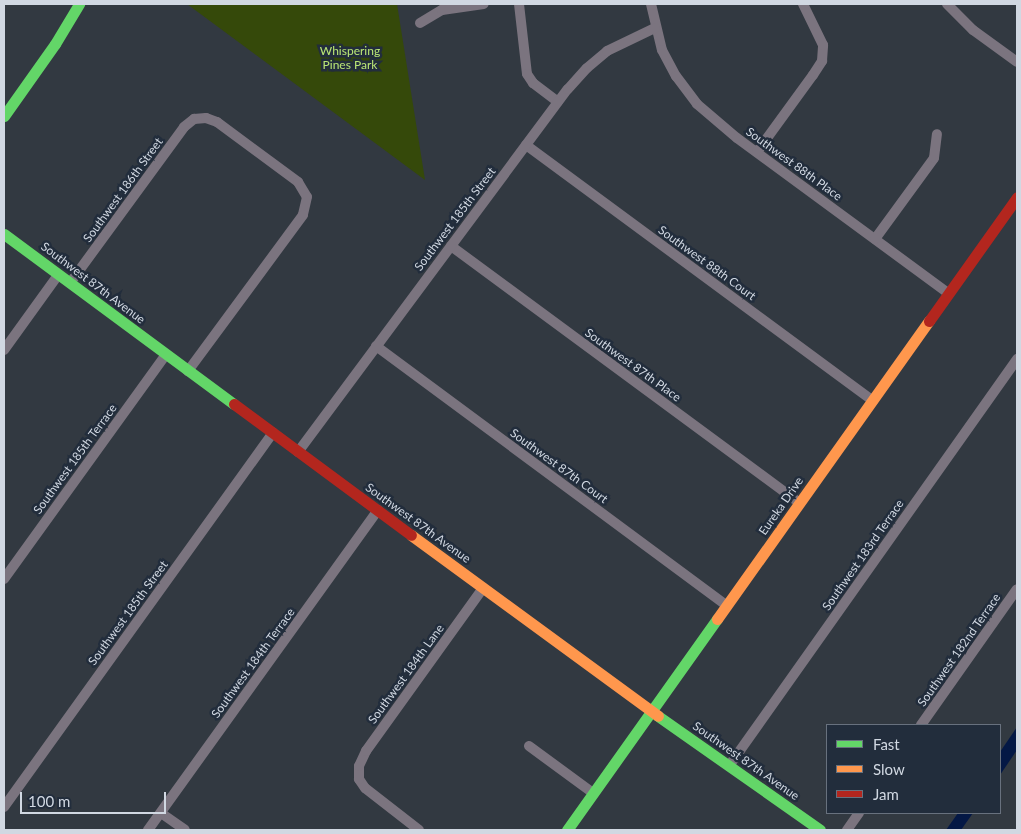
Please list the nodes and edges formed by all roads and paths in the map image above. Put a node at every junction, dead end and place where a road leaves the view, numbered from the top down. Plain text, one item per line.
1 (79, 4) edge
2 (484, 4) edge
3 (519, 4) edge
4 (651, 4) edge
5 (803, 4) edge
6 (947, 4) edge
7 (420, 23) dead end
8 (655, 28) junction
9 (1017, 62) edge
10 (558, 102) junction
11 (4, 116) edge
12 (937, 134) dead end
13 (526, 145) junction
14 (756, 152) junction
15 (1017, 197) edge
16 (4, 234) edge
17 (875, 240) junction
18 (451, 246) junction
19 (58, 274) junction
20 (70, 283) junction
21 (949, 294) junction
22 (376, 346) junction
23 (4, 350) edge
24 (166, 354) junction
25 (1017, 359) edge
26 (188, 371) junction
27 (873, 401) junction
28 (274, 433) junction
29 (298, 452) junction
30 (800, 503) junction
31 (378, 510) junction
32 (4, 579) edge
33 (483, 588) junction
34 (1017, 589) edge
35 (727, 606) junction
36 (652, 712) junction
37 (922, 724) edge
38 (529, 746) dead end
39 (730, 766) junction
40 (593, 794) junction
41 (4, 807) edge
42 (161, 812) junction
43 (858, 814) edge
44 (571, 829) edge
45 (148, 830) edge
46 (185, 830) edge
47 (419, 830) edge
48 (820, 830) edge
49 (847, 830) edge

1 - 11 street
2 - 7 street
3 - 10 street
4 - 8 street, Southwest 88th Place
5 - 14 street
6 - 9 street
8 - 10 street, Southwest 185th Street
8 - 14 street, Southwest 88th Place
10 - 13 street, Southwest 185th Street
12 - 17 street
13 - 18 street, Southwest 185th Street
13 - 27 street, Southwest 88th Court
14 - 17 street, Southwest 88th Place
15 - 21 street, Eureka Drive
16 - 19 street, Southwest 87th Avenue
17 - 21 street, Southwest 88th Place
18 - 22 street, Southwest 185th Street
18 - 30 street, Southwest 87th Place
19 - 20 street, Southwest 87th Avenue
19 - 23 street
20 - 24 street, Southwest 87th Avenue
20 - 26 street, Southwest 186th Street
21 - 27 street, Eureka Drive
22 - 29 street, Southwest 185th Street
22 - 35 street, Southwest 87th Court
24 - 26 street, Southwest 87th Avenue
24 - 32 street, Southwest 185th Terrace
25 - 39 street, Southwest 183rd Terrace
26 - 28 street, Southwest 87th Avenue
27 - 30 street, Eureka Drive
28 - 29 street, Southwest 87th Avenue
28 - 41 street, Southwest 185th Street
29 - 31 street, Southwest 87th Avenue
30 - 35 street, Eureka Drive
31 - 33 street, Southwest 87th Avenue
31 - 42 street, Southwest 184th Terrace
33 - 36 street, Southwest 87th Avenue
33 - 47 street, Southwest 184th Lane
34 - 37 street, Southwest 182nd Terrace
35 - 36 street, Eureka Drive
36 - 39 street, Southwest 87th Avenue
36 - 40 street, Eureka Drive
38 - 40 street
39 - 48 street, Southwest 87th Avenue
40 - 44 street, Eureka Drive
42 - 45 street, Southwest 184th Terrace
42 - 46 street
43 - 49 street

